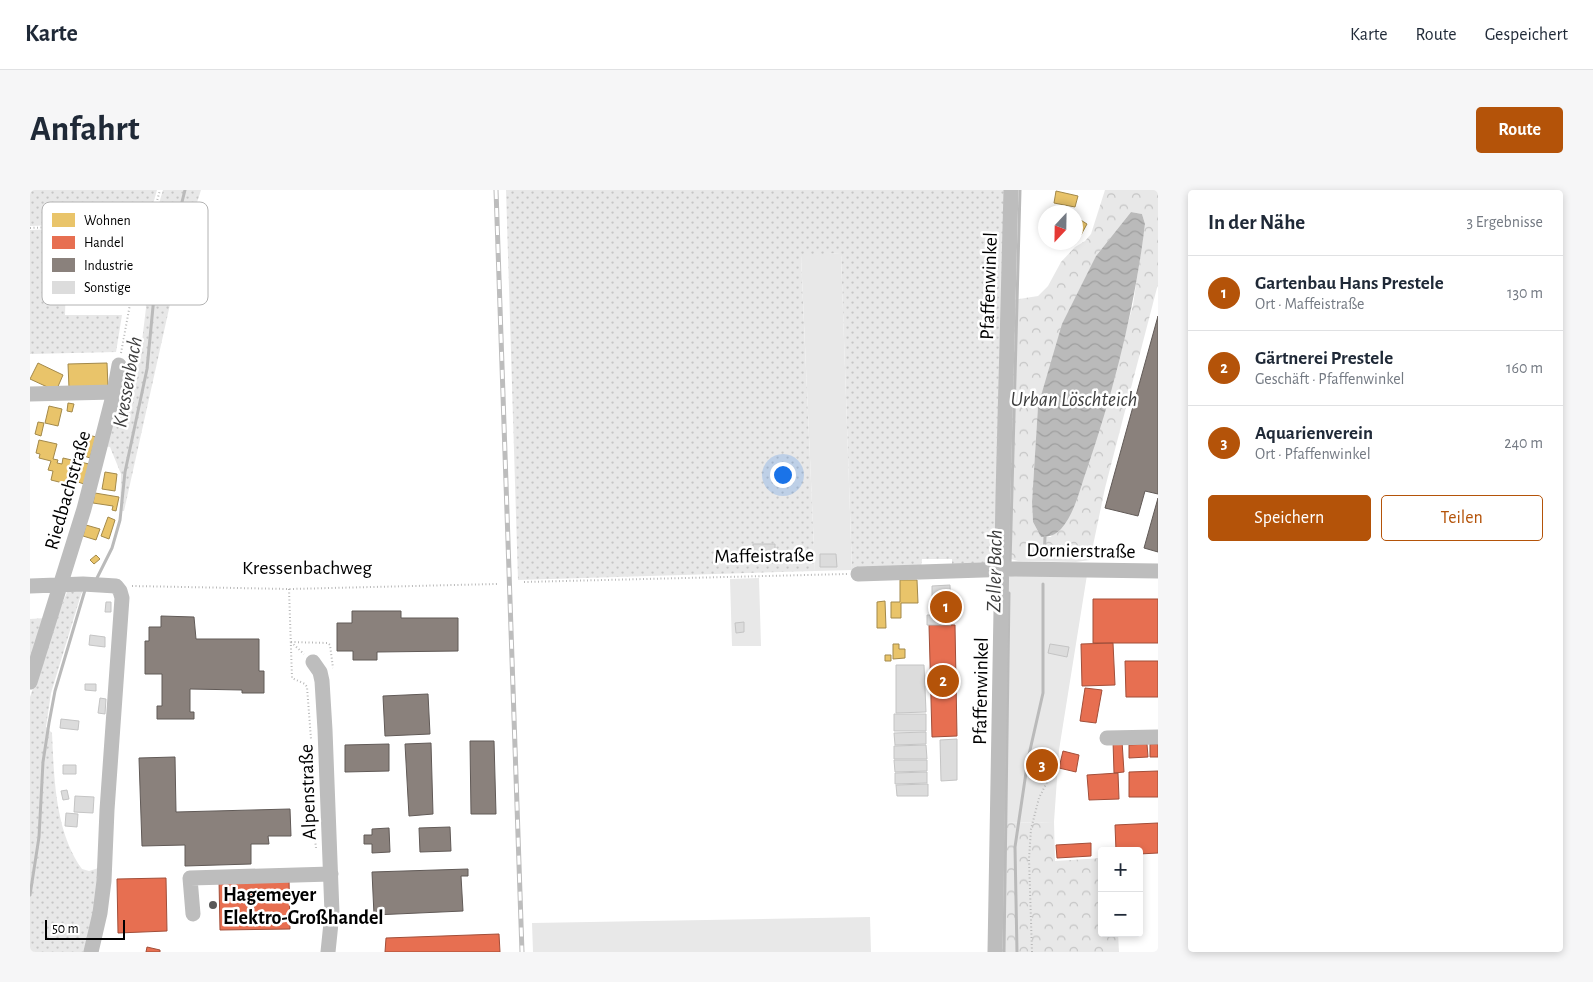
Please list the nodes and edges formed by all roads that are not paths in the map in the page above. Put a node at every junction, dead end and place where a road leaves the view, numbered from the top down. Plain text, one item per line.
1 (1011, 190) edge
2 (119, 365) road end
3 (114, 392) junction
4 (30, 394) edge
5 (1007, 570) junction
6 (1158, 571) edge
7 (858, 574) road end
8 (61, 585) junction
9 (30, 586) edge
10 (312, 662) road end
11 (30, 682) edge
12 (1158, 737) edge
13 (1107, 738) dead end
14 (331, 874) junction
15 (193, 914) dead end
16 (91, 952) edge
17 (328, 952) edge
18 (995, 952) edge

1 - 5 street, Pfaffenwinkel
2 - 3 street, Riedbachstraße
3 - 4 street
3 - 8 street, Riedbachstraße
5 - 6 street, Dornierstraße
5 - 7 street
5 - 18 street, Pfaffenwinkel
8 - 9 street
8 - 11 street, Riedbachstraße
8 - 16 street
10 - 14 street, Alpenstraße
12 - 13 street
14 - 15 street
14 - 17 street, Alpenstraße

